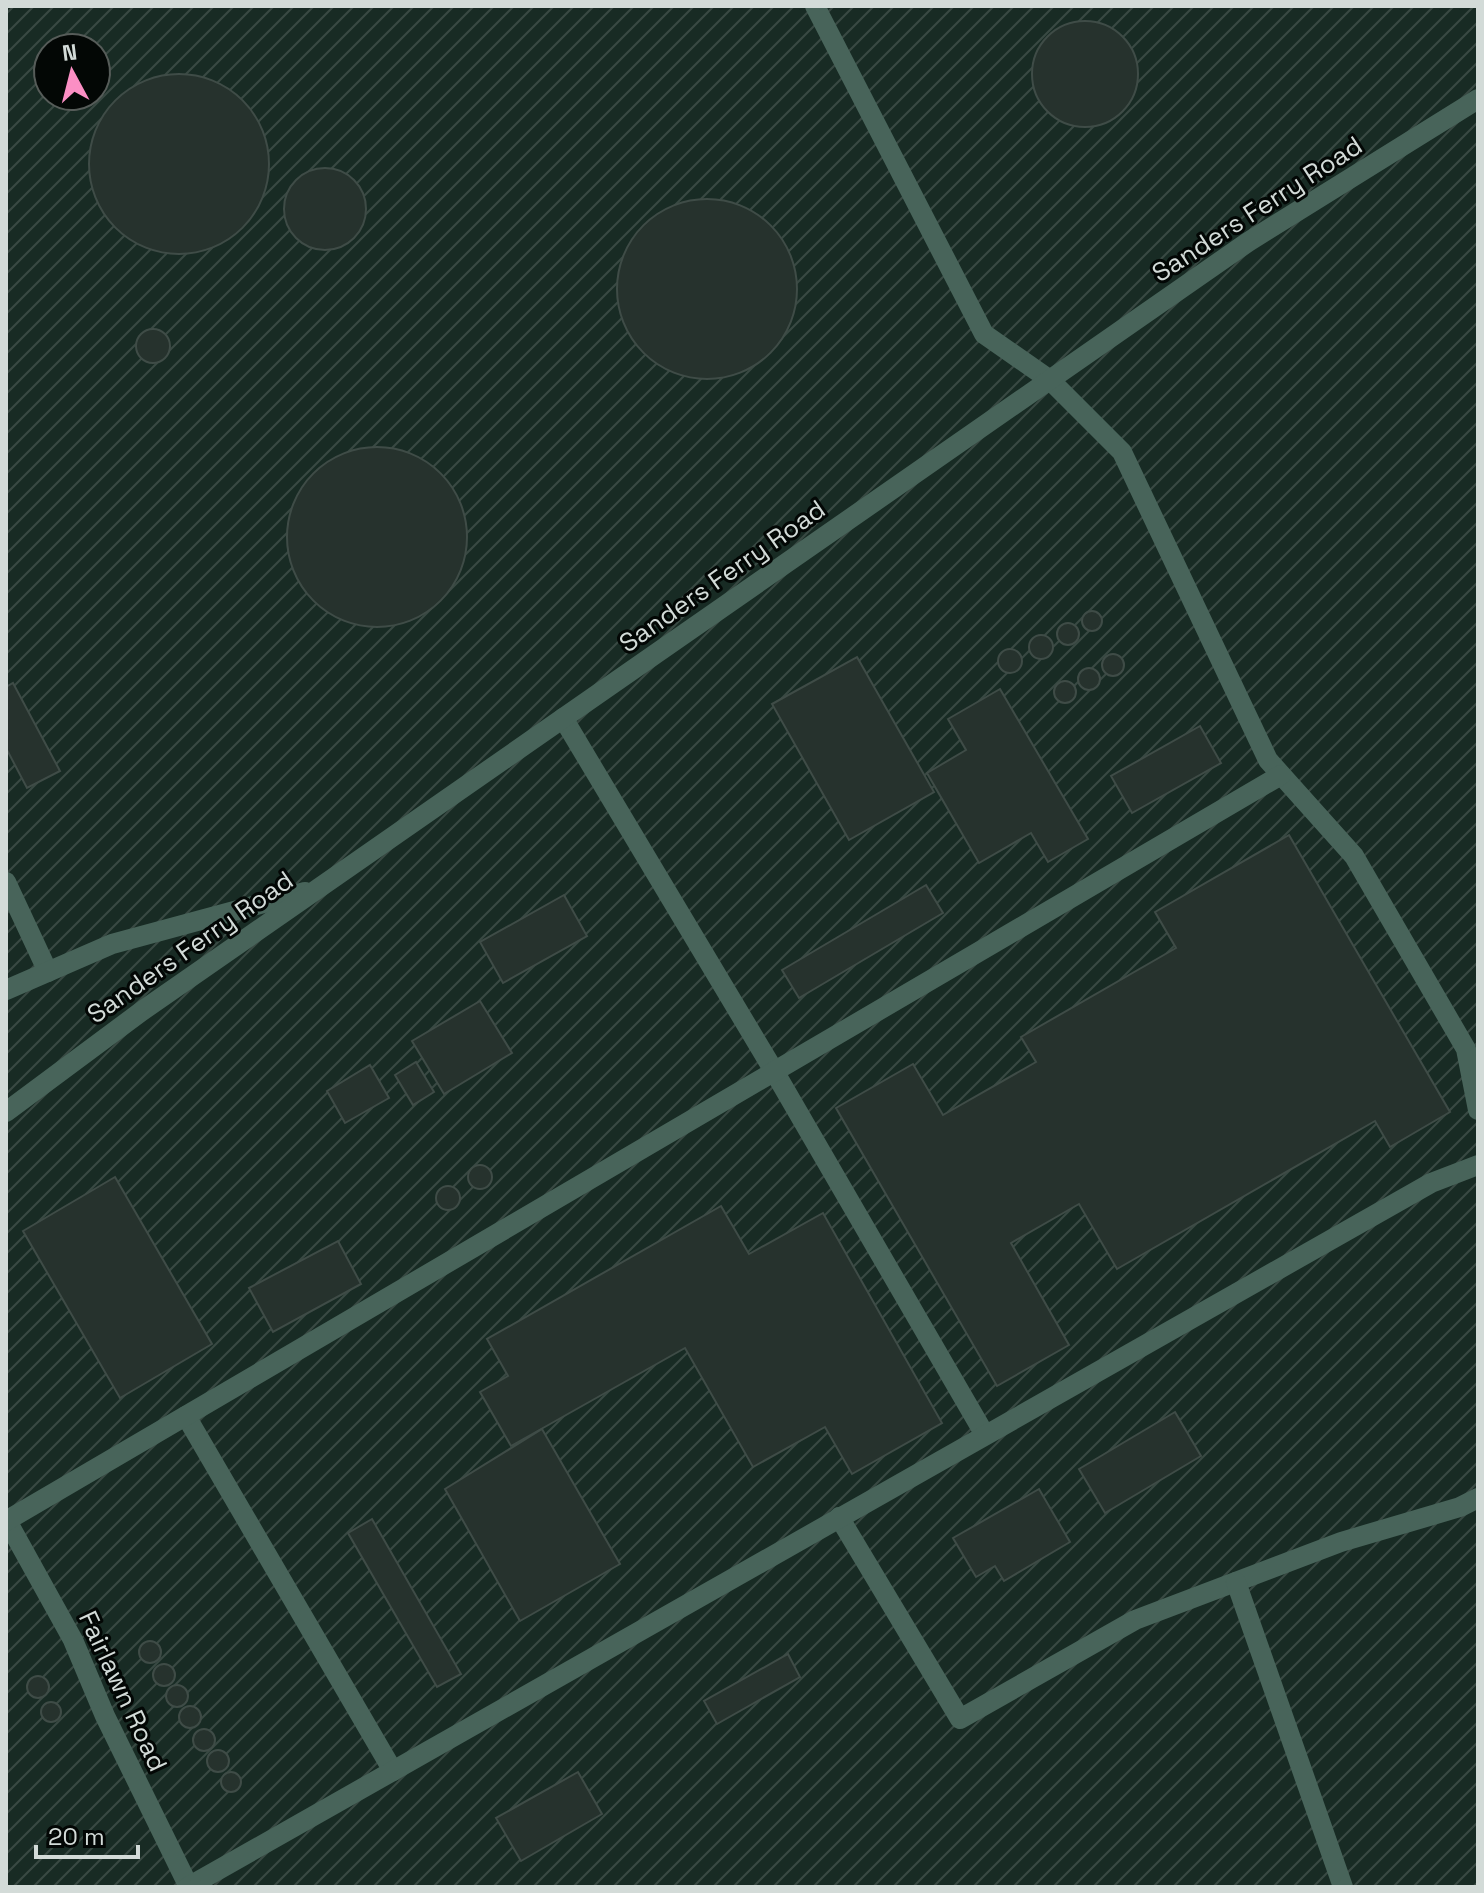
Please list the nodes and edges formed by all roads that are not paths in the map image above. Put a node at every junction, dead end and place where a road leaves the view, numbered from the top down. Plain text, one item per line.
1 (815, 6) edge
2 (1478, 99) edge
3 (1050, 380) junction
4 (563, 718) junction
5 (1281, 775) junction
6 (6, 882) edge
7 (319, 888) junction
8 (48, 972) junction
9 (6, 990) edge
10 (774, 1071) junction
11 (1478, 1110) edge
12 (6, 1112) edge
13 (1478, 1165) edge
14 (186, 1416) junction
15 (985, 1435) junction
16 (1478, 1498) edge
17 (839, 1517) junction
18 (6, 1520) edge
19 (1236, 1582) junction
20 (393, 1771) junction
21 (189, 1887) edge
22 (1343, 1887) edge

1 - 3 street
2 - 3 street, Sanders Ferry Road
3 - 4 street, Sanders Ferry Road
3 - 5 street
4 - 7 street, Sanders Ferry Road
4 - 10 street
5 - 10 street
5 - 11 street
6 - 8 street
7 - 8 street
7 - 12 street, Sanders Ferry Road
8 - 9 street
10 - 14 street
10 - 15 street
13 - 15 street
14 - 18 street
14 - 20 street
15 - 17 street
16 - 19 street
17 - 19 street
17 - 20 street
18 - 21 street, Fairlawn Road
19 - 22 street
20 - 21 street

